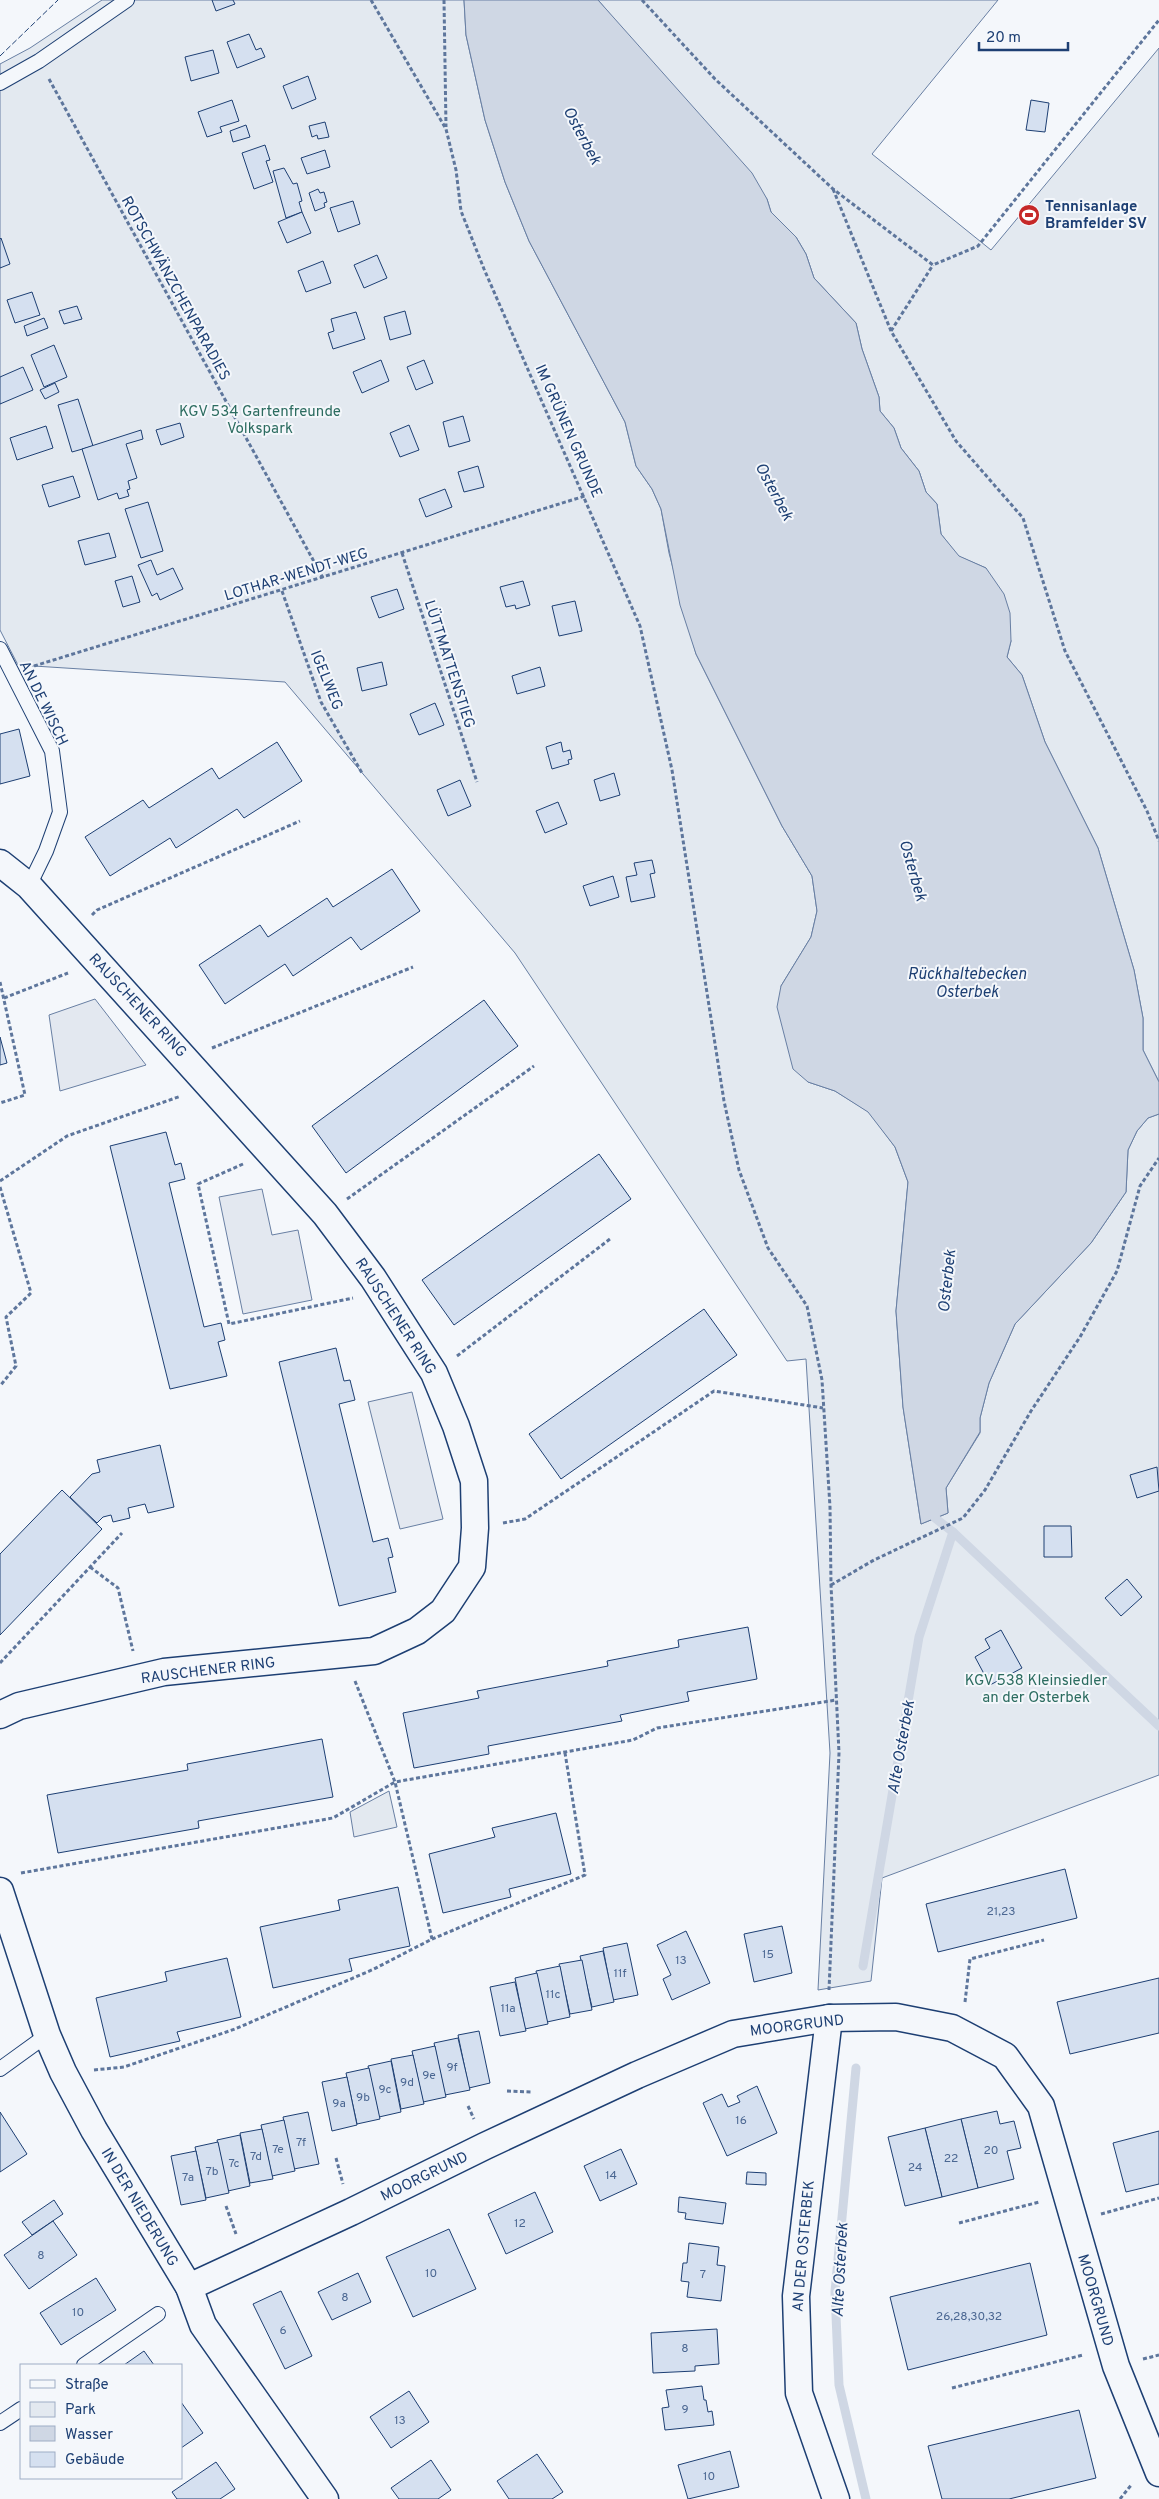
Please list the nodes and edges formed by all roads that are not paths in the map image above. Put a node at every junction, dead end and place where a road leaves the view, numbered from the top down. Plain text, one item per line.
1 (127, 0) edge
2 (0, 83) edge
3 (0, 649) edge
4 (0, 862) edge
5 (29, 886) junction
6 (0, 1715) edge
7 (0, 1891) edge
8 (830, 2018) junction
9 (47, 2035) junction
10 (0, 2069) edge
11 (189, 2287) junction
12 (158, 2314) dead end
13 (85, 2364) edge
14 (20, 2410) edge
15 (0, 2424) edge
16 (1159, 2473) edge
17 (325, 2499) edge
18 (836, 2499) edge

1 - 2 lane
3 - 5 lane, AN DE WISCH
4 - 5 street, RAUSCHENER RING
5 - 6 street, RAUSCHENER RING
7 - 9 street, IN DER NIEDERUNG
8 - 11 street, MOORGRUND
8 - 16 street, MOORGRUND
8 - 18 street, AN DER OSTERBEK
9 - 10 lane
9 - 11 street, IN DER NIEDERUNG
11 - 17 street, IN DER NIEDERUNG
12 - 13 lane
14 - 15 lane

